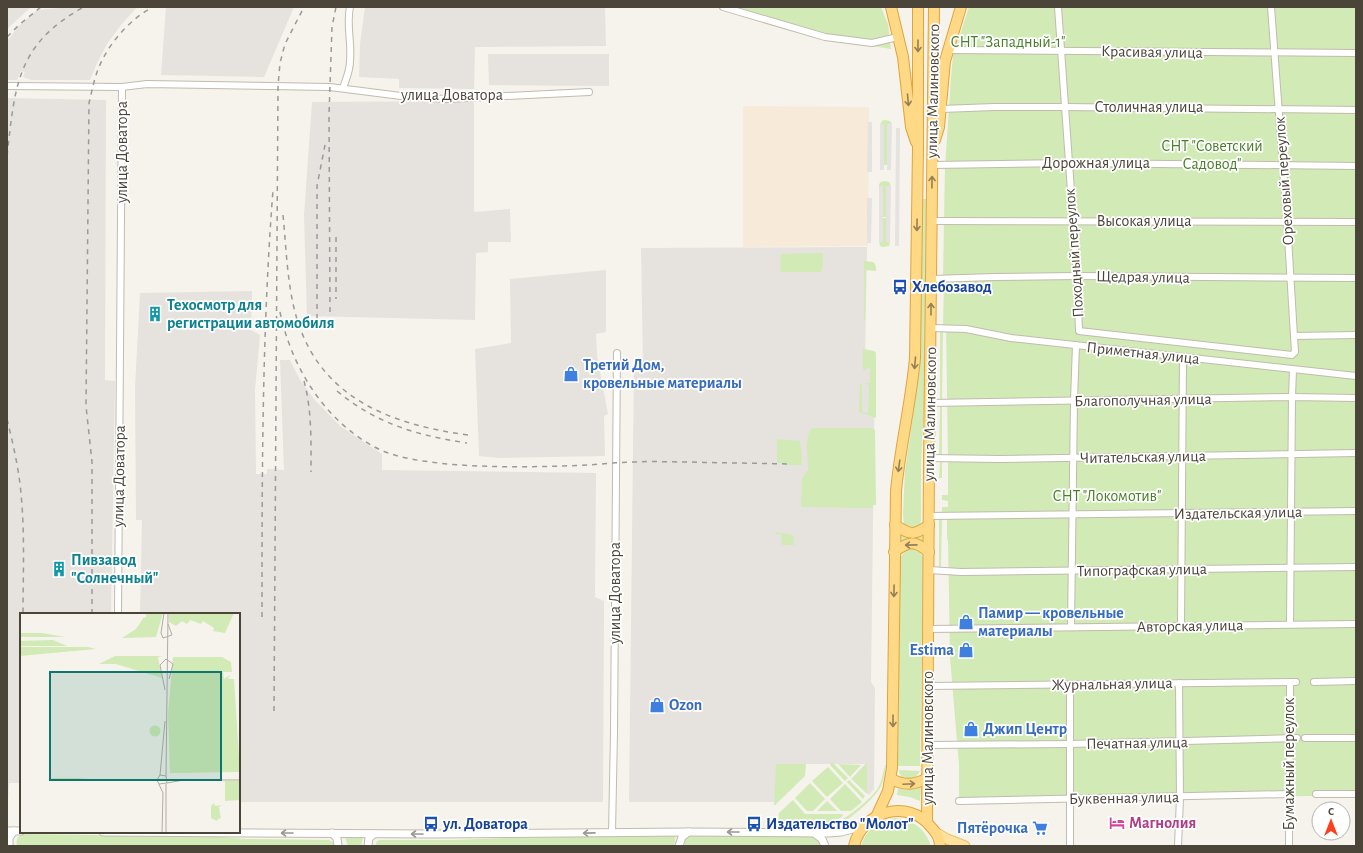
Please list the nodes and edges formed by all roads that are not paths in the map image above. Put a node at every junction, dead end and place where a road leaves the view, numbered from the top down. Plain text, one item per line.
1 (350, 7) edge
2 (723, 7) edge
3 (891, 7) edge
4 (918, 7) edge
5 (934, 7) edge
6 (961, 7) edge
7 (1058, 7) edge
8 (1271, 7) edge
9 (898, 37) junction
10 (947, 50) junction
11 (1061, 51) junction
12 (1275, 53) junction
13 (1356, 53) edge
14 (7, 86) edge
15 (122, 87) junction
16 (343, 88) junction
17 (589, 92) dead end
18 (1064, 107) junction
19 (941, 108) junction
20 (1278, 108) junction
21 (1356, 110) edge
22 (918, 148) junction
23 (932, 148) junction
24 (1068, 163) junction
25 (932, 164) junction
26 (1283, 164) junction
27 (1356, 166) edge
28 (1073, 220) junction
29 (931, 221) junction
30 (1287, 221) junction
31 (1356, 222) edge
32 (1077, 276) junction
33 (1290, 278) junction
34 (1356, 278) edge
35 (930, 279) junction
36 (931, 328) junction
37 (1356, 335) edge
38 (1294, 336) junction
39 (1076, 345) junction
40 (617, 353) dead end
41 (1294, 354) joint
42 (1183, 357) junction
43 (1293, 370) junction
44 (1356, 376) edge
45 (1292, 397) junction
46 (1356, 398) edge
47 (1183, 399) junction
48 (1074, 401) junction
49 (930, 403) junction
50 (1356, 453) edge
51 (1292, 454) junction
52 (1182, 457) junction
53 (929, 458) junction
54 (1073, 458) junction
55 (1356, 511) edge
56 (1291, 512) junction
57 (1182, 513) junction
58 (1072, 515) junction
59 (929, 521) junction
60 (894, 525) junction
61 (894, 552) junction
62 (928, 552) junction
63 (1356, 567) edge
64 (1291, 568) junction
65 (1182, 569) junction
66 (928, 570) junction
67 (1071, 571) junction
68 (118, 613) edge
69 (1290, 624) junction
70 (1356, 624) edge
71 (1181, 626) junction
72 (1071, 627) junction
73 (928, 629) junction
74 (1356, 681) edge
75 (1293, 682) joint
76 (1314, 682) dead end
77 (1179, 683) junction
78 (1070, 685) junction
79 (928, 686) junction
80 (1289, 738) junction
81 (1297, 738) dead end
82 (1305, 738) dead end
83 (1356, 738) edge
84 (1179, 742) junction
85 (1069, 744) junction
86 (928, 745) junction
87 (928, 778) junction
88 (891, 779) junction
89 (1289, 794) junction
90 (1316, 794) dead end
91 (1356, 794) edge
92 (1180, 796) junction
93 (1070, 799) junction
94 (959, 801) dead end
95 (877, 815) junction
96 (928, 822) junction
97 (864, 826) junction
98 (14, 831) edge
99 (688, 832) junction
100 (935, 832) junction
101 (225, 833) edge
102 (612, 833) junction
103 (814, 833) junction
104 (332, 834) junction
105 (374, 834) junction
106 (9, 846) edge
107 (338, 846) edge
108 (368, 846) edge
109 (679, 846) edge
110 (824, 846) edge
111 (854, 846) edge
112 (940, 846) edge
113 (965, 846) edge
114 (1070, 846) edge
115 (1178, 846) edge
116 (1289, 846) edge

1 - 16 street
2 - 9 street
3 - 9 highway
4 -> 22 highway, улица Малиновского
5 - 23 highway, улица Малиновского
6 - 10 highway
7 - 11 street, Походный переулок
8 - 12 street, Ореховый переулок
9 -> 22 highway
10 - 11 street, Красивая улица
10 - 19 highway
11 - 12 street, Красивая улица
11 - 18 street, Походный переулок
12 - 13 street, Красивая улица
12 - 20 street, Ореховый переулок
14 - 15 street
15 - 16 street, улица Доватора
15 - 68 street, улица Доватора
16 - 17 street, улица Доватора
18 - 19 street, Столичная улица
18 - 20 street, Столичная улица
18 - 24 street, Походный переулок
19 - 23 highway
20 - 21 street, Столичная улица
20 - 26 street, Ореховый переулок
22 -> 60 highway, улица Малиновского
23 - 25 highway, улица Малиновского
24 - 25 street, Дорожная улица
24 - 26 street, Дорожная улица
24 - 28 street, Походный переулок
29 -> 25 highway, улица Малиновского
26 - 27 street, Дорожная улица
26 - 30 street, Ореховый переулок
28 - 29 street, Высокая улица
28 - 30 street, Высокая улица
28 - 32 street, Походный переулок
29 - 35 highway, улица Малиновского
30 - 31 street, Высокая улица
30 - 33 street, Ореховый переулок
32 - 33 street, Щедрая улица
32 - 35 street, Щедрая улица
32 - 41 street, Походный переулок
33 - 34 street, Щедрая улица
33 - 38 street, Ореховый переулок
36 -> 35 highway, улица Малиновского
36 - 39 street, Приметная улица
36 - 49 highway, улица Малиновского
37 - 38 street
38 - 41 street, Ореховый переулок
39 - 42 street, Приметная улица
39 - 48 street
40 - 102 street, улица Доватора
42 - 43 street, Приметная улица
42 - 47 street
43 - 44 street, Приметная улица
43 - 45 street
45 - 46 street, Благополучная улица
45 - 47 street, Благополучная улица
45 - 51 street
47 - 48 street, Благополучная улица
47 - 52 street
48 - 49 street, Благополучная улица
48 - 54 street
49 - 53 highway, улица Малиновского
50 - 51 street, Читательская улица
51 - 52 street, Читательская улица
51 - 56 street
52 - 54 street, Читательская улица
52 - 57 street
53 - 54 street, Читательская улица
53 - 59 highway, улица Малиновского
54 - 58 street
55 - 56 street, Издательская улица
56 - 57 street, Издательская улица
56 - 64 street
57 - 58 street, Издательская улица
57 - 65 street
58 - 59 street, Издательская улица
58 - 67 street
59 - 60 highway
59 - 62 highway, улица Малиновского
60 - 61 highway, улица Малиновского
62 -> 61 highway
61 -> 88 highway, улица Малиновского
62 - 66 highway, улица Малиновского
63 - 64 street, Типографская улица
64 - 65 street, Типографская улица
64 - 69 street
65 - 67 street, Типографская улица
65 - 71 street
66 - 67 street, Типографская улица
66 - 73 highway, улица Малиновского
67 - 72 street
69 - 70 street, Авторская улица
69 - 71 street, Авторская улица
71 - 72 street, Авторская улица
72 - 73 street, Авторская улица
73 - 79 highway, улица Малиновского
74 - 76 street
75 - 77 street, Журнальная улица
75 - 80 street, Бумажный переулок
77 - 78 street, Журнальная улица
77 - 84 street
78 - 79 street, Журнальная улица
78 - 85 street
79 - 86 highway, улица Малиновского
80 - 81 street, Печатная улица
80 - 84 street, Печатная улица
80 - 89 street, Бумажный переулок
82 - 83 street
84 - 85 street, Печатная улица
84 - 92 street
85 - 86 street, Печатная улица
85 - 93 street
86 - 87 highway, улица Малиновского
88 -> 87 highway
87 - 96 highway, улица Малиновского
88 - 95 highway, улица Малиновского
89 - 92 street, Буквенная улица
89 - 116 street, Бумажный переулок
90 - 91 street
92 - 93 street, Буквенная улица
92 - 115 street
93 - 94 street, Буквенная улица
93 - 114 street
95 - 96 highway
95 - 97 highway
96 - 100 highway
97 - 103 street
97 - 111 highway
98 - 106 street
99 - 102 street
103 -> 99 street
99 - 109 street
100 - 112 highway
100 - 113 main road
104 -> 101 street
102 -> 105 street
103 - 110 street
104 - 105 street
104 - 107 street
105 - 108 street

